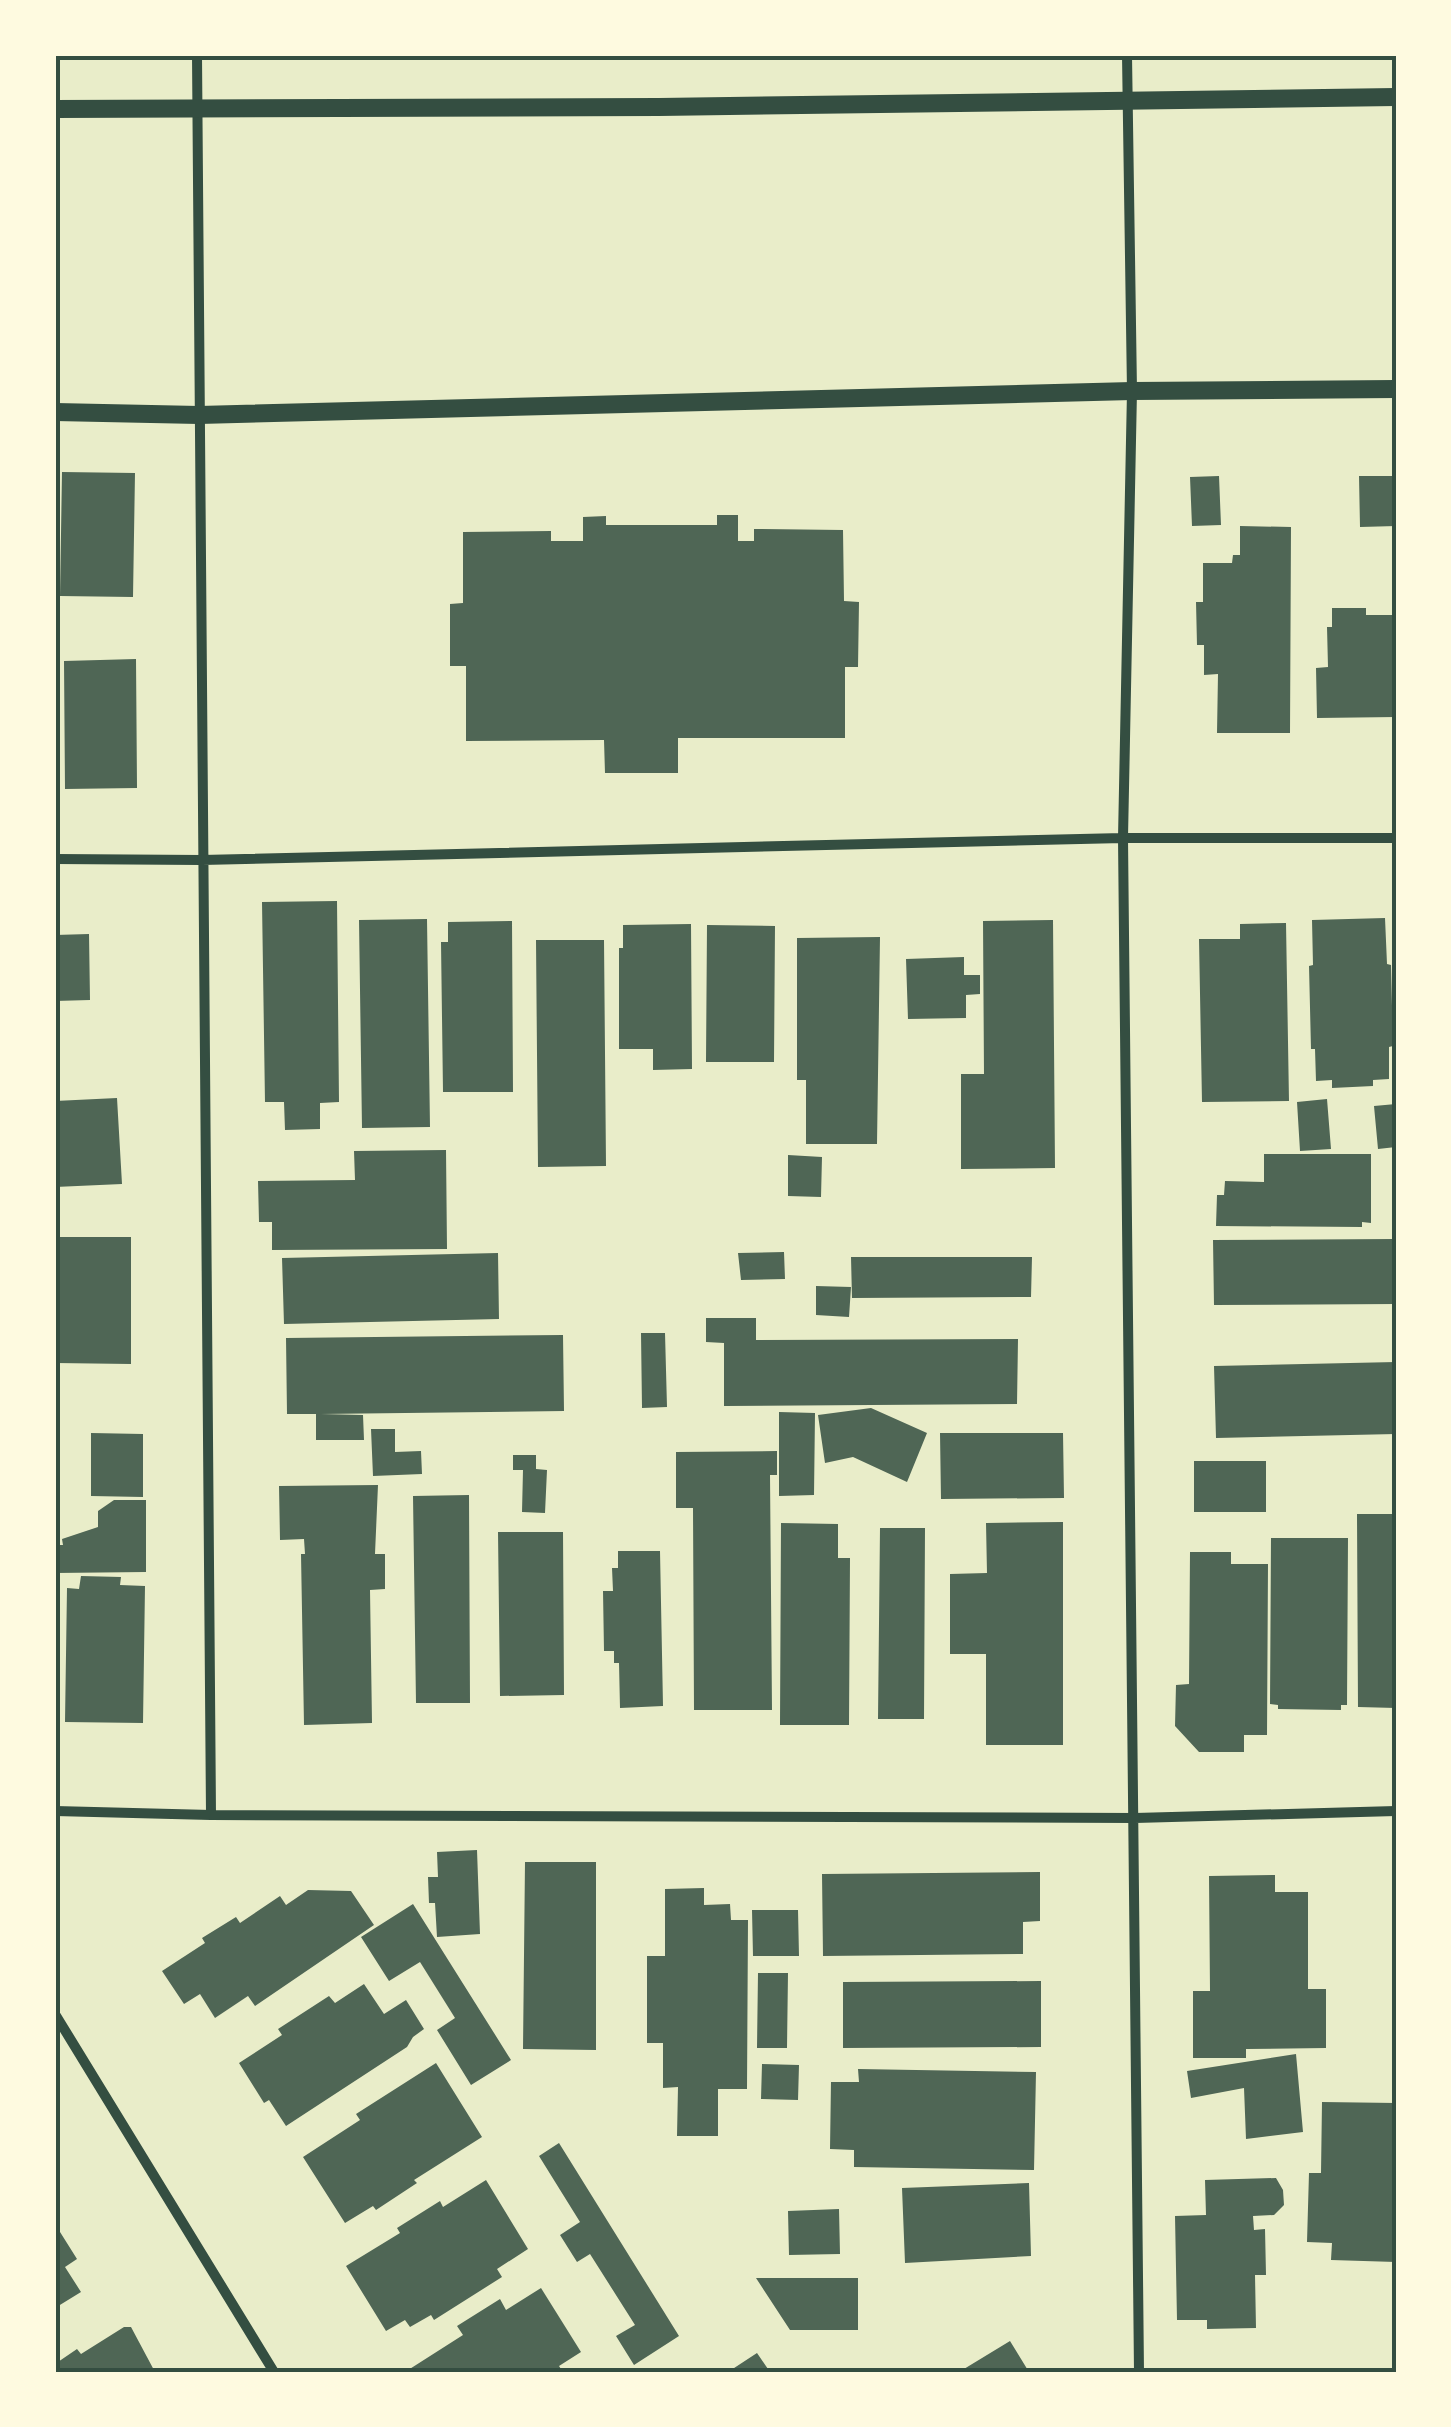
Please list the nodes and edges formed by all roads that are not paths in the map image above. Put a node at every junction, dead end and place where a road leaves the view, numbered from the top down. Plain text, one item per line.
1 (196, 55) edge
2 (1127, 55) edge
3 (1396, 97) edge
4 (1127, 100) junction
5 (197, 107) junction
6 (55, 109) edge
7 (1396, 389) edge
8 (1132, 391) junction
9 (55, 412) edge
10 (199, 415) junction
11 (1124, 838) junction
12 (1396, 838) edge
13 (55, 858) edge
14 (202, 860) junction
15 (55, 1811) edge
16 (1396, 1811) edge
17 (212, 1815) junction
18 (1136, 1818) junction
19 (55, 2014) edge
20 (274, 2372) edge
21 (1139, 2372) edge

1 - 5 street
2 - 4 street
3 - 4 street
4 - 5 street
4 - 8 street
5 - 6 street
5 - 10 street
7 - 8 street
8 - 10 street
8 - 11 street
9 - 10 street
10 - 14 street
11 - 12 street
11 - 14 street
11 - 18 street
13 - 14 street
14 - 17 street
15 - 17 street
16 - 18 street
17 - 18 street
18 - 21 street
19 - 20 street

